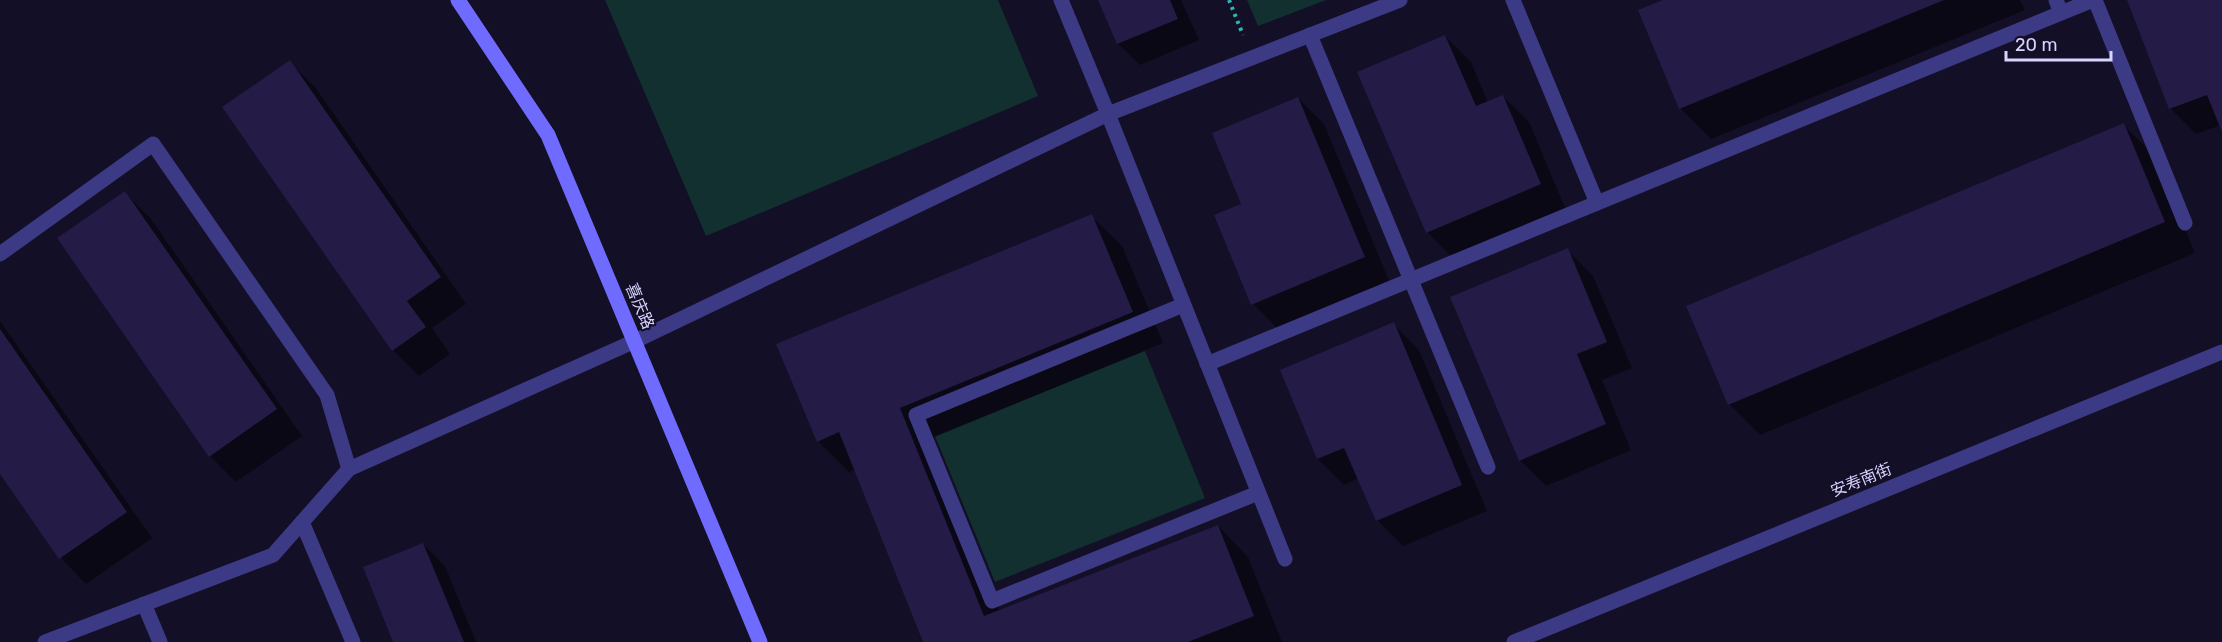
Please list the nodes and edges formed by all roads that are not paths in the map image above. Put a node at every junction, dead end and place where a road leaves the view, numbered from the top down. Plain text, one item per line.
1 (458, 0) edge
2 (1061, 0) edge
3 (1400, 0) edge
4 (1513, 0) edge
5 (2094, 0) edge
6 (2059, 6) edge
7 (1310, 35) junction
8 (1108, 114) junction
9 (1597, 203) junction
10 (2185, 223) dead end
11 (0, 254) edge
12 (1411, 280) junction
13 (1183, 305) junction
14 (635, 341) junction
15 (2222, 352) edge
16 (1207, 364) junction
17 (1488, 467) dead end
18 (349, 469) junction
19 (1258, 492) junction
20 (302, 522) junction
21 (1285, 559) dead end
22 (144, 604) junction
23 (45, 642) edge
24 (160, 642) edge
25 (353, 642) edge
26 (760, 642) edge
27 (1514, 642) edge

1 - 14 main road, 喜庆路
2 - 8 street
3 - 7 street
4 - 9 street
5 - 6 street
5 - 10 street
6 - 9 street
7 - 8 street
7 - 12 street
8 - 13 street
8 - 14 street
9 - 12 street
11 - 18 street
12 - 16 street
12 - 17 street
13 - 16 street
13 - 19 street
14 - 18 street
14 - 26 main road, 喜庆路
15 - 27 street, 安寿南街
16 - 19 street
18 - 20 street
19 - 21 street
20 - 22 street
20 - 25 street
22 - 23 street
22 - 24 street

